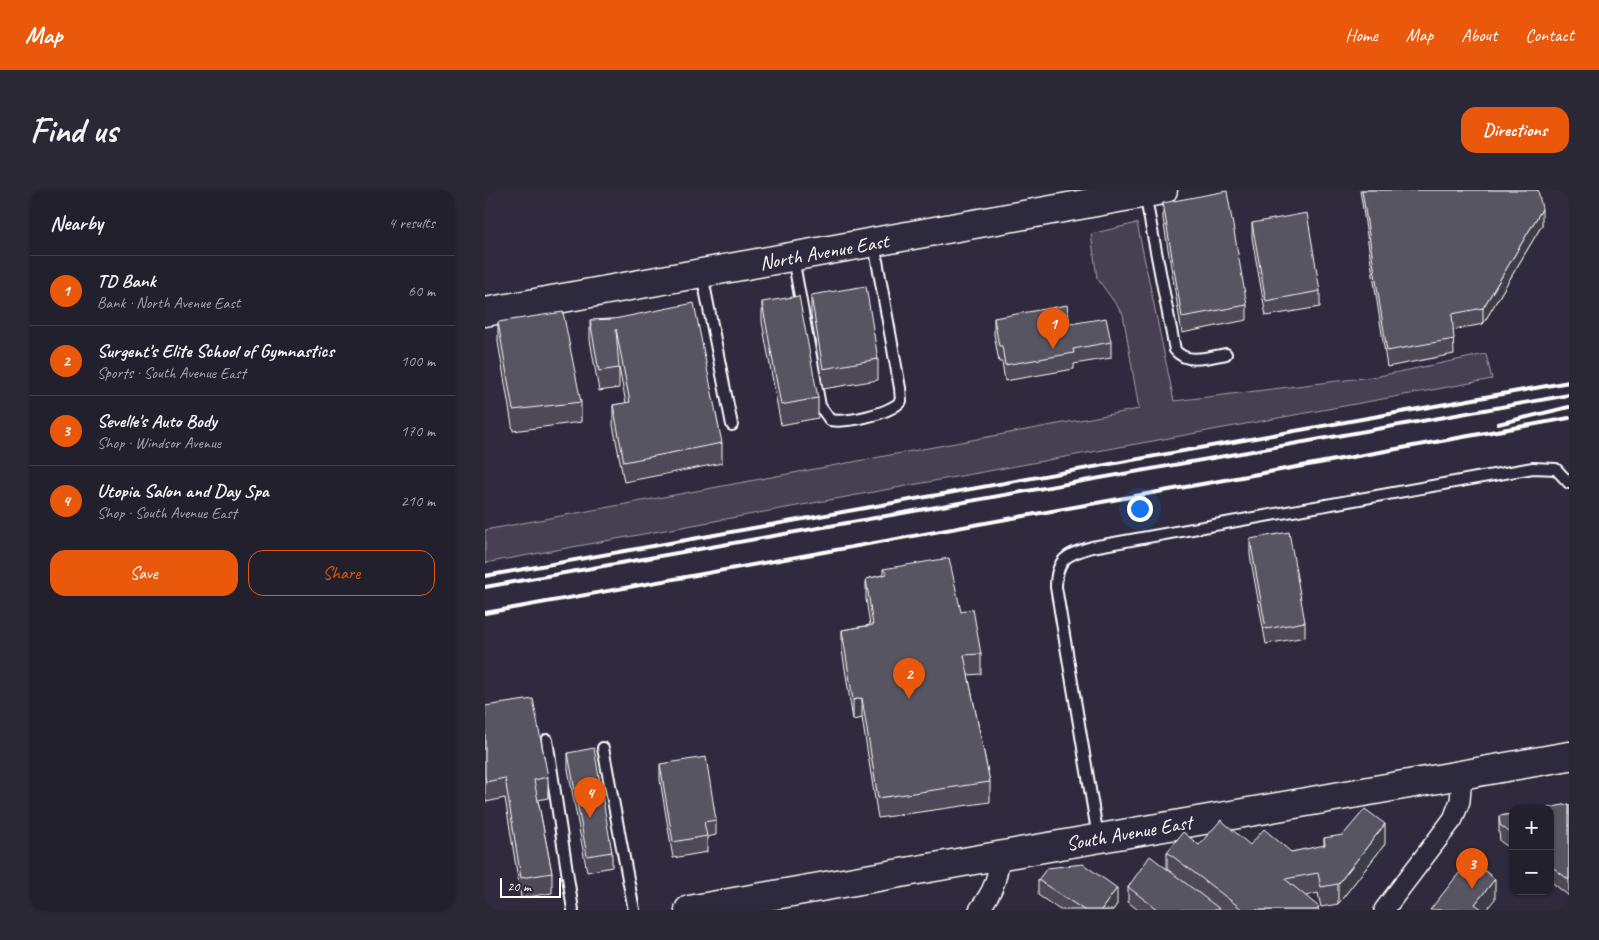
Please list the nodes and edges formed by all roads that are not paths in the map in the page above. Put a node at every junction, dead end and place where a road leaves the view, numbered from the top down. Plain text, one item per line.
1 (1154, 192) edge
2 (873, 243) junction
3 (793, 257) junction
4 (702, 273) junction
5 (485, 312) edge
6 (1226, 354) dead end
7 (732, 425) dead end
8 (1569, 483) edge
9 (547, 740) dead end
10 (603, 748) dead end
11 (1569, 756) edge
12 (1462, 775) junction
13 (1099, 838) junction
14 (1000, 856) junction
15 (698, 909) edge
16 (573, 910) edge
17 (634, 910) edge
18 (979, 910) edge
19 (1384, 910) edge

1 - 2 main road, North Avenue East
1 - 6 lane
2 - 3 main road, North Avenue East
2 - 3 lane
3 - 4 main road, North Avenue East
4 - 5 main road, North Avenue East
4 - 7 lane
8 - 13 lane
9 - 16 lane
10 - 17 lane
11 - 12 main road, South Avenue East
12 - 13 main road, South Avenue East
12 - 19 street
13 - 14 main road, South Avenue East
14 - 15 main road, South Avenue East
14 - 18 street

